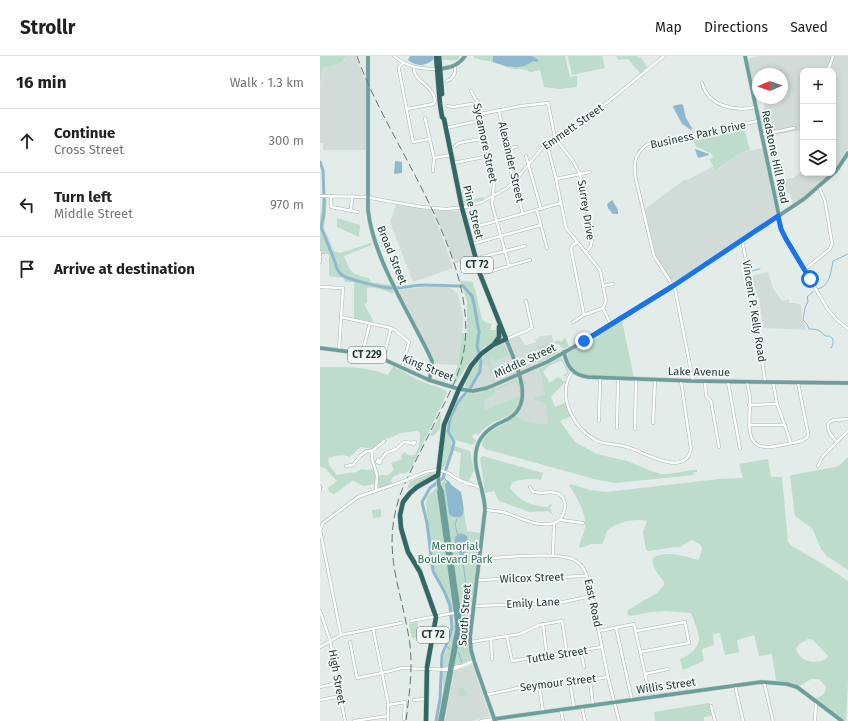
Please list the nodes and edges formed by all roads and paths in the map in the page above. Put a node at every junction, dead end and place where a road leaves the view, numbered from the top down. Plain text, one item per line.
1 (368, 56) edge
2 (394, 56) edge
3 (436, 56) edge
4 (439, 56) edge
5 (465, 56) edge
6 (664, 56) edge
7 (744, 56) edge
8 (833, 56) edge
9 (403, 63) junction
10 (455, 66) junction
11 (414, 68) junction
12 (829, 68) edge
13 (438, 69) junction
14 (447, 81) dead end
15 (702, 83) dead end
16 (471, 91) dead end
17 (478, 102) junction
18 (448, 106) dead end
19 (755, 107) junction
20 (407, 109) junction
21 (499, 110) junction
22 (481, 114) junction
23 (425, 118) dead end
24 (482, 120) junction
25 (758, 122) junction
26 (445, 128) junction
27 (794, 128) dead end
28 (761, 135) junction
29 (486, 138) junction
30 (555, 138) junction
31 (429, 139) junction
32 (546, 144) junction
33 (455, 146) dead end
34 (516, 147) dead end
35 (506, 149) junction
36 (848, 153) edge
37 (451, 154) junction
38 (489, 156) junction
39 (526, 156) dead end
40 (434, 158) junction
41 (452, 163) junction
42 (528, 164) junction
43 (433, 171) dead end
44 (590, 172) dead end
45 (580, 174) junction
46 (556, 179) junction
47 (514, 182) junction
48 (819, 187) junction
49 (320, 196) edge
50 (331, 196) junction
51 (352, 196) junction
52 (368, 198) junction
53 (493, 198) junction
54 (561, 203) junction
55 (462, 208) junction
56 (539, 210) junction
57 (351, 211) junction
58 (358, 212) dead end
59 (523, 214) junction
60 (778, 216) junction
61 (497, 222) junction
62 (541, 225) junction
63 (475, 227) dead end
64 (501, 236) junction
65 (742, 240) junction
66 (577, 242) junction
67 (472, 244) junction
68 (525, 246) dead end
69 (547, 248) dead end
70 (505, 251) junction
71 (320, 252) edge
72 (586, 252) junction
73 (482, 257) dead end
74 (530, 260) dead end
75 (320, 262) edge
76 (509, 266) junction
77 (804, 270) junction
78 (480, 274) junction
79 (613, 284) dead end
80 (603, 286) junction
81 (673, 286) junction
82 (320, 287) edge
83 (526, 301) dead end
84 (603, 308) junction
85 (584, 315) junction
86 (341, 317) junction
87 (498, 320) junction
88 (573, 322) dead end
89 (370, 323) junction
90 (611, 325) junction
91 (847, 327) edge
92 (391, 328) junction
93 (506, 339) junction
94 (493, 345) junction
95 (320, 348) edge
96 (339, 350) junction
97 (564, 352) junction
98 (362, 354) junction
99 (382, 359) junction
100 (402, 368) junction
101 (572, 371) junction
102 (520, 374) junction
103 (600, 378) junction
104 (618, 378) junction
105 (636, 379) junction
106 (429, 380) junction
107 (655, 380) junction
108 (681, 381) junction
109 (693, 381) junction
110 (705, 381) junction
111 (728, 382) junction
112 (747, 382) junction
113 (765, 382) junction
114 (773, 382) junction
115 (798, 383) junction
116 (848, 383) edge
117 (459, 389) junction
118 (750, 404) junction
119 (777, 404) junction
120 (848, 419) edge
121 (599, 421) dead end
122 (653, 422) dead end
123 (749, 425) junction
124 (785, 426) junction
125 (617, 428) dead end
126 (635, 429) dead end
127 (848, 431) edge
128 (384, 441) dead end
129 (412, 442) dead end
130 (837, 442) junction
131 (791, 443) junction
132 (719, 447) dead end
133 (740, 449) dead end
134 (372, 451) junction
135 (378, 463) junction
136 (346, 466) dead end
137 (818, 466) dead end
138 (439, 472) junction
139 (479, 478) junction
140 (475, 485) junction
141 (530, 487) dead end
142 (482, 490) junction
143 (376, 491) junction
144 (485, 510) junction
145 (561, 520) junction
146 (583, 523) dead end
147 (554, 524) junction
148 (321, 546) edge
149 (553, 556) junction
150 (479, 558) junction
151 (587, 576) junction
152 (477, 580) junction
153 (592, 596) junction
154 (474, 606) junction
155 (320, 611) edge
156 (456, 613) junction
157 (473, 613) junction
158 (436, 616) junction
159 (411, 621) dead end
160 (401, 623) dead end
161 (543, 624) junction
162 (616, 628) junction
163 (373, 629) junction
164 (599, 631) junction
165 (636, 631) junction
166 (341, 635) junction
167 (507, 636) junction
168 (491, 639) junction
169 (330, 640) junction
170 (350, 642) dead end
171 (470, 642) junction
172 (320, 646) edge
173 (602, 647) junction
174 (581, 651) junction
175 (640, 652) junction
176 (567, 653) junction
177 (547, 657) junction
178 (492, 659) dead end
179 (474, 661) junction
180 (584, 667) dead end
181 (451, 668) junction
182 (427, 669) junction
183 (668, 669) dead end
184 (382, 673) junction
185 (645, 674) junction
186 (608, 677) junction
187 (590, 680) junction
188 (764, 682) junction
189 (338, 683) junction
190 (570, 683) junction
191 (539, 684) junction
192 (735, 685) junction
193 (320, 686) edge
194 (486, 695) junction
195 (341, 696) junction
196 (650, 698) junction
197 (427, 699) junction
198 (320, 700) edge
199 (414, 700) dead end
200 (632, 700) junction
201 (817, 701) junction
202 (615, 703) junction
203 (388, 705) junction
204 (592, 705) junction
205 (582, 706) junction
206 (711, 706) dead end
207 (574, 708) junction
208 (561, 709) junction
209 (543, 712) junction
210 (388, 716) junction
211 (404, 719) dead end
212 (495, 720) edge
213 (344, 721) edge
214 (354, 721) edge
215 (388, 721) edge
216 (426, 721) edge
217 (441, 721) edge
218 (481, 721) edge
219 (563, 721) edge
220 (585, 721) edge
221 (619, 721) edge
222 (715, 721) edge
223 (742, 721) edge
224 (773, 721) edge
225 (815, 721) edge
226 (842, 721) edge

1 - 52 main road, Broad Street
2 - 9 street
3 - 13 highway, CT 72
4 - 13 highway, CT 72
5 - 10 main road
6 - 30 street, Emmett Street
7 - 19 main road, Redstone Hill Road
8 - 12 street
9 - 11 street
9 - 20 street
10 - 13 main road
10 - 14 street
11 - 13 street
11 - 20 street
13 - 26 highway, Pine Street / CT 72
15 - 19 street
16 - 17 street, Sycamore Street
17 - 18 street
17 - 22 street, Sycamore Street
19 - 25 main road, Redstone Hill Road
20 - 31 street
21 - 22 street
21 - 30 street, Surrey Drive
21 - 35 street, Alexander Street
22 - 24 street, Sycamore Street
23 - 31 street
24 - 26 street
24 - 29 street, Sycamore Street
25 - 28 main road, Redstone Hill Road
25 - 81 street, Business Park Drive
26 - 37 highway, Pine Street / CT 72
27 - 28 street
28 - 60 main road, Redstone Hill Road
29 - 33 street
29 - 38 street, Sycamore Street
30 - 32 street, Emmett Street
30 - 45 street, Surrey Drive
31 - 40 street
32 - 42 street, Emmett Street
32 - 46 street
34 - 35 street
35 - 47 street, Alexander Street
36 - 48 main road, Middle Street / CT 229
37 - 40 street
37 - 41 highway, Pine Street / CT 72
38 - 41 street
38 - 53 street, Sycamore Street
39 - 42 street
40 - 43 street
41 - 55 highway, Pine Street / CT 72
42 - 47 street, Emmett Street
42 - 56 street
44 - 45 street
45 - 46 street
45 - 72 street, Surrey Drive
46 - 54 street
47 - 53 street, Emmett Street
47 - 59 street, Alexander Street
48 - 60 main road, Middle Street / CT 229
48 - 77 street
49 - 50 street, Emmett Street
50 - 51 street, Emmett Street
50 - 57 street
51 - 52 street, Emmett Street
51 - 57 street
52 - 55 street, Emmett Street
52 - 106 main road, Broad Street
53 - 55 street, Emmett Street
53 - 61 street, Sycamore Street
54 - 56 street
54 - 66 street
55 - 67 highway, Pine Street / CT 72
56 - 59 street
56 - 62 street
57 - 58 street
59 - 61 street
60 - 65 main road, Middle Street / CT 229
60 - 77 street
61 - 63 street
61 - 64 street, Sycamore Street
62 - 64 street
62 - 69 street
64 - 67 street
64 - 70 street, Sycamore Street
65 - 81 main road, Middle Street / CT 229
65 - 113 street, Vincent P. Kelly Road
66 - 72 street
66 - 85 street
67 - 78 highway, Pine Street / CT 72
68 - 70 street
70 - 73 street
70 - 76 street, Sycamore Street
71 - 75 street
72 - 80 street
74 - 76 street
76 - 78 street
77 - 91 street
78 - 87 highway, Pine Street / CT 72
79 - 80 street
80 - 84 street
81 - 90 main road, Middle Street / CT 229
81 - 109 street
82 - 86 street
83 - 93 street
84 - 85 street
84 - 90 street
85 - 88 street
86 - 89 street
86 - 96 street
87 - 93 highway, Pine Street / CT 72
87 - 94 highway, CT 72
89 - 92 street
89 - 98 street
90 - 97 main road, Middle Street / CT 229
92 - 99 street
92 - 100 street
93 - 94 highway
93 - 102 main road, Pine Street
94 - 117 highway
95 - 96 main road, King Street / CT 229
96 - 98 main road, King Street / CT 229
97 - 101 main road
97 - 102 main road, Middle Street / CT 229
98 - 99 main road, King Street / CT 229
99 - 100 main road, King Street / CT 229
100 - 106 main road, King Street / CT 229
101 - 103 main road, Lake Avenue
101 - 108 street
102 - 117 main road, Middle Street / CT 229
102 - 139 main road, Pine Street
103 - 104 main road, Lake Avenue
103 - 121 street
104 - 105 main road, Lake Avenue
104 - 125 street
105 - 107 main road, Lake Avenue
105 - 126 street
106 - 117 main road, King Street / CT 229
107 - 108 main road, Lake Avenue
107 - 122 street
108 - 109 main road, Lake Avenue
109 - 110 main road, Lake Avenue
110 - 111 main road, Lake Avenue
110 - 132 street
111 - 112 main road, Lake Avenue
111 - 133 street
112 - 113 main road, Lake Avenue
112 - 118 street
113 - 114 main road, Lake Avenue
114 - 115 main road, Lake Avenue
114 - 119 street
115 - 116 main road, Lake Avenue
115 - 131 street
117 - 138 highway
118 - 119 street
118 - 123 street
119 - 124 street
120 - 130 street
123 - 124 street
123 - 131 street
124 - 131 street
127 - 130 street
128 - 134 street
129 - 135 street
130 - 137 street
134 - 135 street
134 - 136 street
135 - 143 street
138 - 140 street
138 - 143 street, bridge
138 - 156 main road
138 - 158 highway, CT 72
139 - 140 street
139 - 142 main road, South Street
140 - 142 street
141 - 145 street
142 - 144 main road, South Street
143 - 148 street
144 - 147 street
144 - 150 main road, South Street
145 - 146 street
145 - 147 street
147 - 149 street
148 - 166 street
149 - 150 street, East Road
149 - 151 street, East Road
150 - 152 main road, South Street
151 - 152 street, Wilcox Street
151 - 153 street, East Road
152 - 154 main road, South Street
153 - 154 street, Emily Lane
153 - 164 street, East Road
154 - 157 main road, South Street
155 - 169 street, High Street
156 - 157 street
156 - 158 street
156 - 181 main road
157 - 171 main road, South Street
158 - 159 street
158 - 182 highway, CT 72
160 - 163 street
161 - 167 street
161 - 176 street
161 - 177 street
162 - 164 street
162 - 165 street
162 - 200 street
163 - 166 street
163 - 184 street
164 - 173 street, East Road
165 - 175 street
165 - 175 street
166 - 169 street
167 - 168 street
167 - 177 street, Tuttle Street
168 - 171 street
168 - 178 street
169 - 172 street
169 - 189 street, High Street
170 - 184 street
171 - 179 main road, South Street
173 - 174 street, Tuttle Street
173 - 186 street, East Road
174 - 176 street, Tuttle Street
174 - 180 street
175 - 185 street
176 - 177 street, Tuttle Street
179 - 181 street
179 - 194 main road, South Street
181 - 182 street
181 - 217 main road
182 - 184 street
182 - 197 highway, CT 72
183 - 185 street
184 - 203 street
185 - 196 street
186 - 187 street, Seymour Street
186 - 202 street, East Road
187 - 190 street, Seymour Street
187 - 204 street
188 - 192 main road, Willis Street
188 - 201 main road, Willis Street
188 - 224 street
189 - 193 street
189 - 195 street, High Street
190 - 191 street, Seymour Street
190 - 207 street
191 - 194 street, Seymour Street
191 - 209 street
192 - 196 main road, Willis Street
192 - 223 street
194 - 212 main road, South Street
195 - 198 street
195 - 213 street, High Street
196 - 200 main road, Willis Street
197 - 199 street
197 - 216 highway, CT 72
200 - 202 main road, Willis Street
201 - 225 street
201 - 226 main road, Willis Street
202 - 204 main road, Willis Street
202 - 221 street, East Road
203 - 210 street
203 - 211 street
204 - 205 main road, Willis Street
205 - 207 main road, Willis Street
205 - 220 street
206 - 222 street
207 - 208 main road, Willis Street
208 - 209 main road, Willis Street
208 - 219 street
209 - 212 main road, Willis Street
210 - 214 street
210 - 215 street
212 - 218 street, Willis Street

